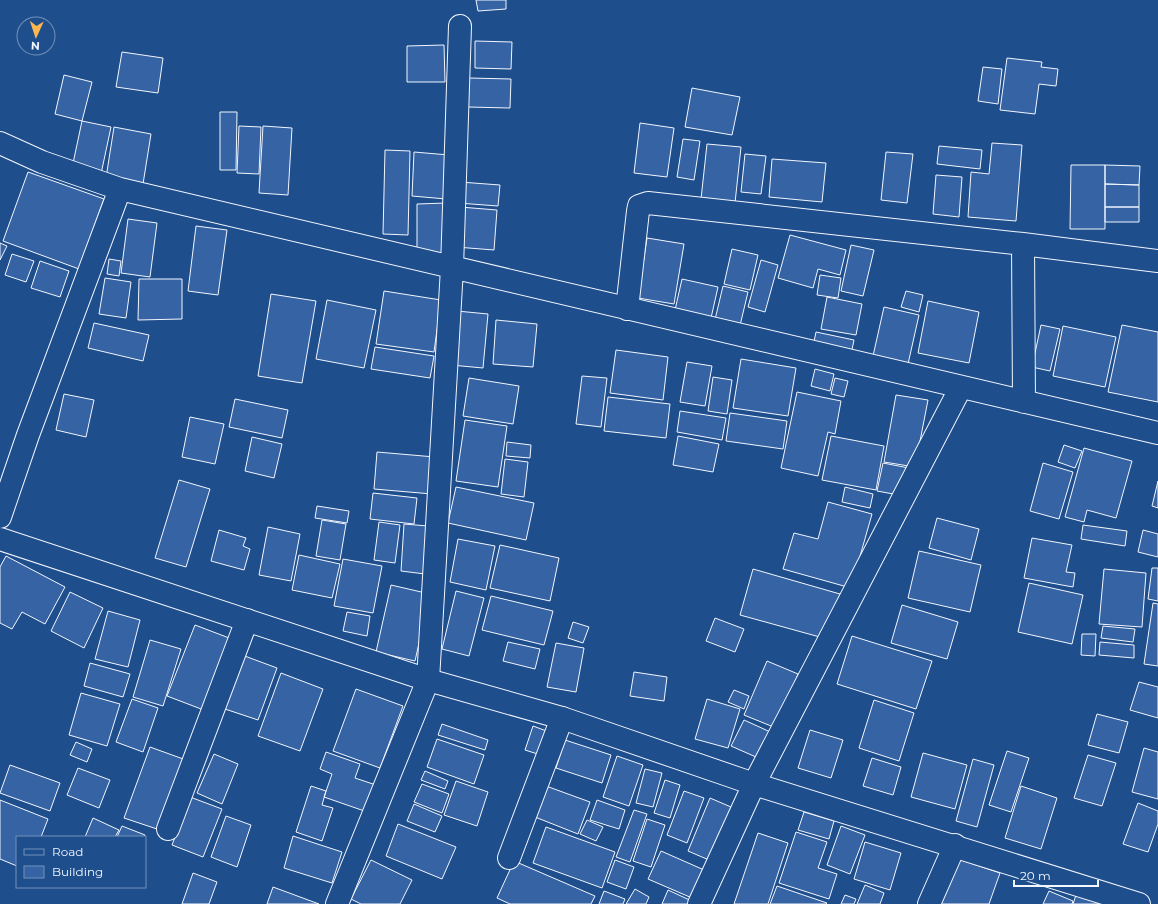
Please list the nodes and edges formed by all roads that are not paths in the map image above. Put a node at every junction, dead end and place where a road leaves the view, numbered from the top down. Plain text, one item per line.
1 (460, 26) dead end
2 (0, 143) edge
3 (120, 190) junction
4 (1023, 244) junction
5 (1158, 261) edge
6 (452, 268) junction
7 (626, 309) junction
8 (961, 387) junction
9 (1024, 402) junction
10 (1158, 434) edge
11 (0, 517) edge
12 (0, 539) edge
13 (247, 620) junction
14 (428, 680) junction
15 (562, 718) junction
16 (754, 784) junction
17 (168, 829) dead end
18 (955, 845) junction
19 (509, 858) dead end
20 (1135, 903) edge
21 (337, 904) edge
22 (700, 904) edge
23 (929, 904) edge

1 - 6 street
2 - 3 street
3 - 6 street
3 - 11 street
4 - 5 street
4 - 7 street
4 - 9 street
6 - 7 street
6 - 14 street
7 - 8 street
8 - 9 street
8 - 16 street
9 - 10 street
12 - 13 street
13 - 14 street
13 - 17 street
14 - 15 street
14 - 21 street
15 - 16 street
15 - 19 street
16 - 18 street
16 - 22 street
18 - 20 street
18 - 23 street

